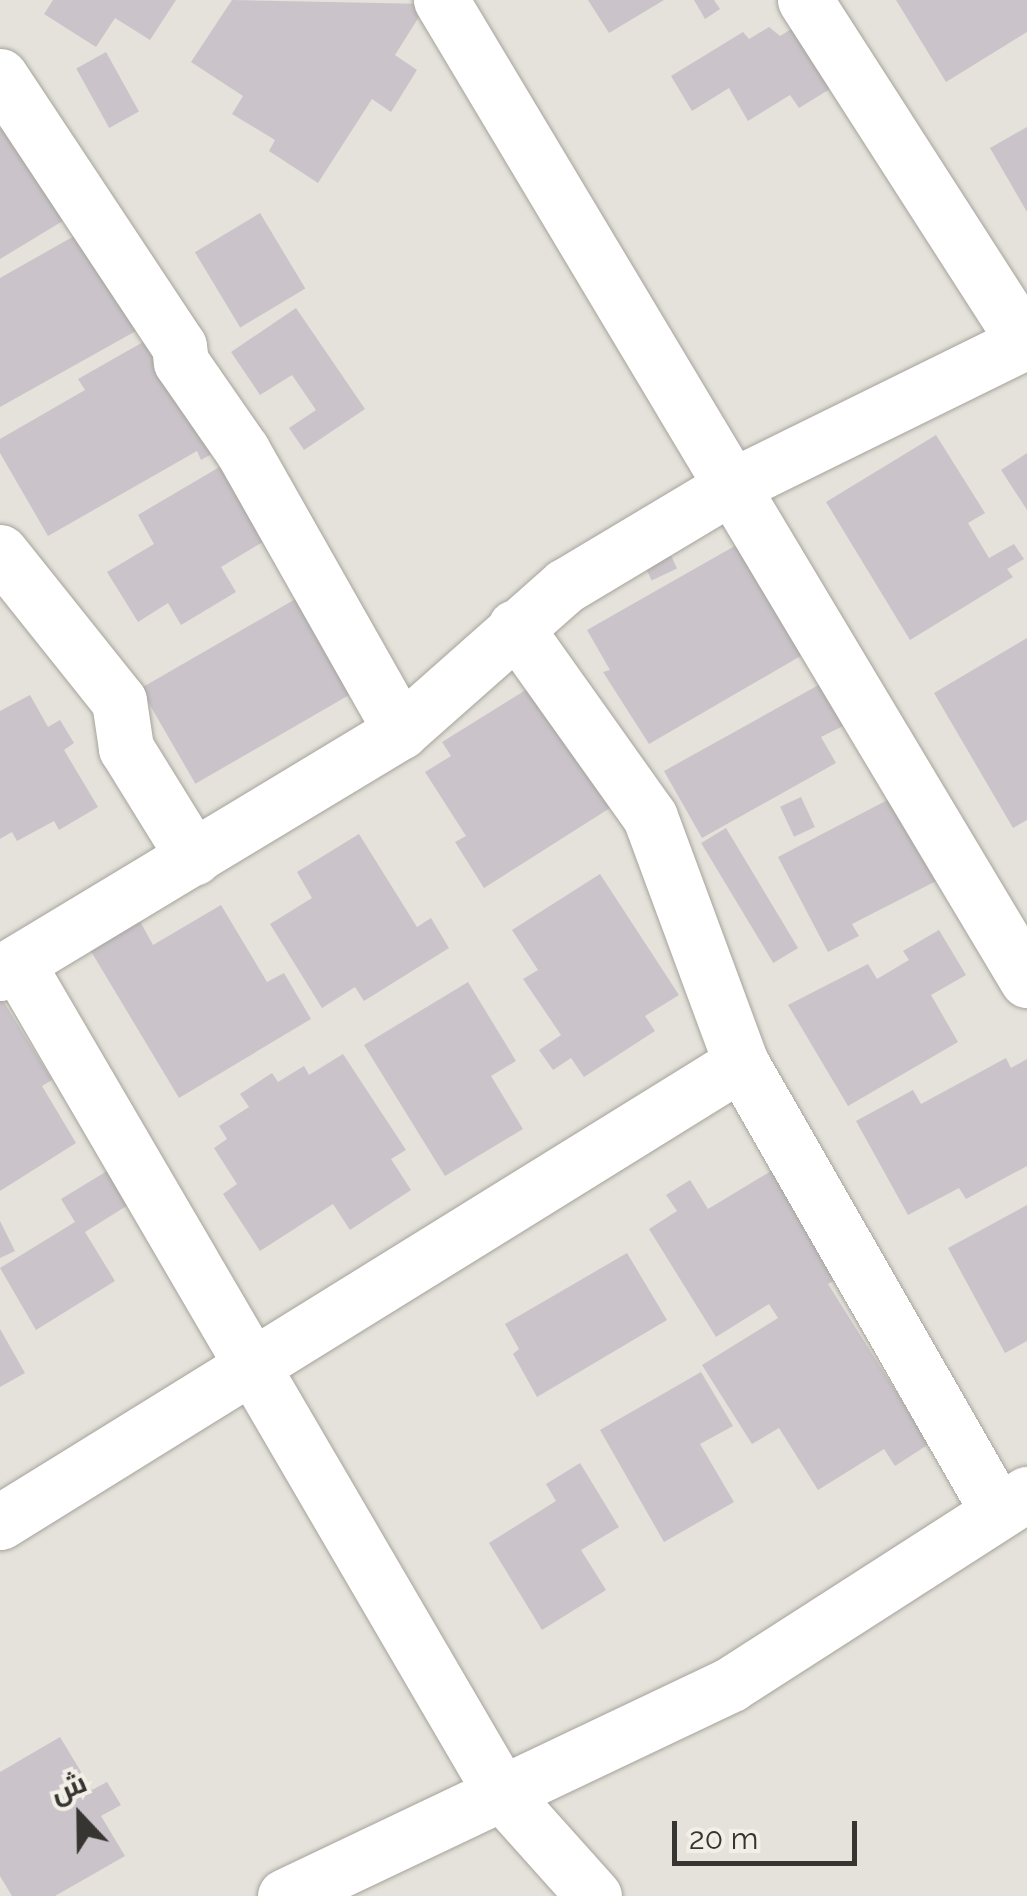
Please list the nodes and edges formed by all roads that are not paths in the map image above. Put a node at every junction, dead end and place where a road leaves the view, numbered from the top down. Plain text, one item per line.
1 (441, 0) edge
2 (805, 0) edge
3 (0, 76) edge
4 (1026, 342) edge
5 (732, 486) junction
6 (0, 552) edge
7 (516, 626) junction
8 (401, 731) junction
9 (194, 858) junction
10 (1011, 914) edge
11 (8, 968) edge
12 (1027, 980) edge
13 (740, 1062) junction
14 (252, 1366) junction
15 (1012, 1503) edge
16 (0, 1522) edge
17 (500, 1791) junction
18 (285, 1896) edge
19 (594, 1896) edge

1 - 5 street
2 - 4 street
3 - 8 street
4 - 5 street
5 - 7 street
5 - 10 street
6 - 9 street
7 - 8 street
7 - 13 street
8 - 9 street
9 - 11 street
10 - 12 street
11 - 14 street
13 - 14 street
13 - 15 street
14 - 16 street
14 - 17 street
15 - 17 street
17 - 18 street
17 - 19 street

